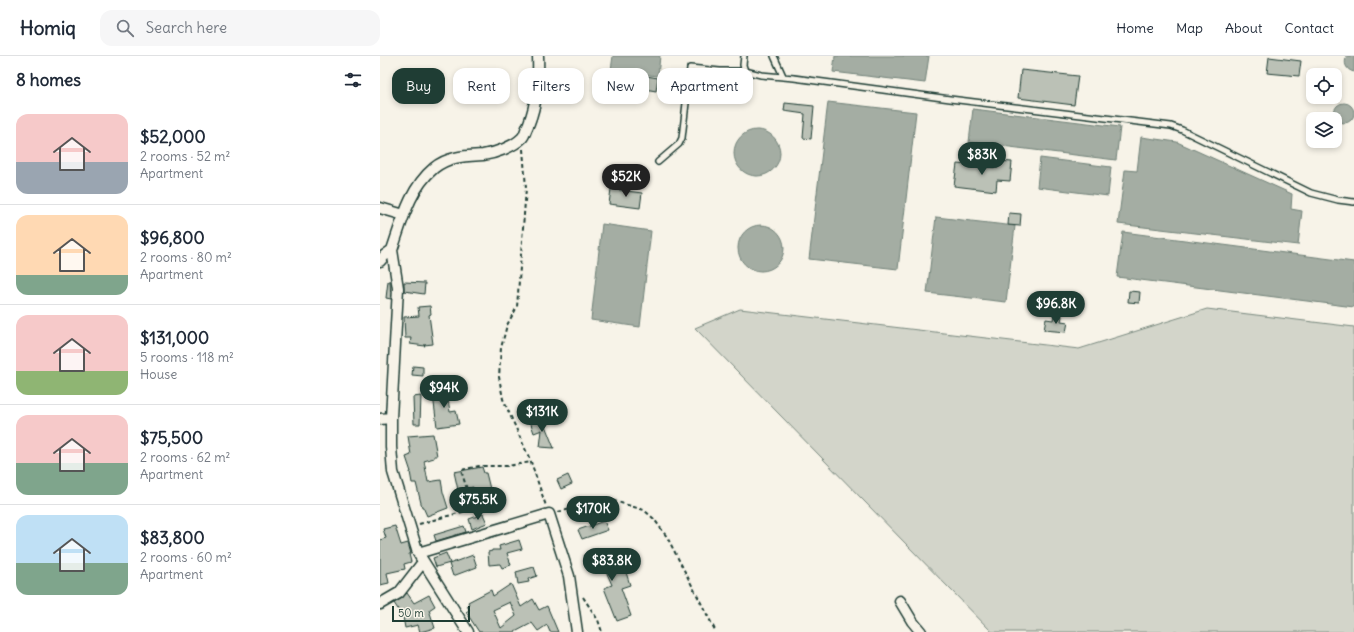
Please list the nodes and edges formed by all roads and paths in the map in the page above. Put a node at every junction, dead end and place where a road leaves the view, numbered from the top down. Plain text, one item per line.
1 (538, 56) edge
2 (744, 56) edge
3 (774, 56) edge
4 (744, 68) edge
5 (753, 73) edge
6 (784, 76) junction
7 (686, 104) edge
8 (523, 138) junction
9 (658, 162) dead end
10 (1354, 202) edge
11 (380, 208) edge
12 (404, 215) junction
13 (384, 255) edge
14 (392, 418) junction
15 (380, 419) edge
16 (531, 462) junction
17 (549, 514) junction
18 (410, 527) junction
19 (418, 553) junction
20 (423, 562) junction
21 (582, 595) dead end
22 (900, 601) dead end
23 (380, 604) edge
24 (468, 632) edge
25 (577, 632) edge
26 (602, 632) edge
27 (716, 632) edge
28 (921, 632) edge

1 - 8 street
2 - 4 lane
3 - 6 lane
5 - 6 lane
6 - 10 lane
7 - 9 lane
8 - 12 street
8 - 16 path
11 - 12 street
12 - 13 street
13 - 14 street
14 - 15 street
14 - 18 street
16 - 17 path
16 - 18 path
17 - 19 street
17 - 25 street
17 - 27 path
18 - 19 street
19 - 20 street
20 - 23 street
20 - 24 street
21 - 26 path
22 - 28 street

